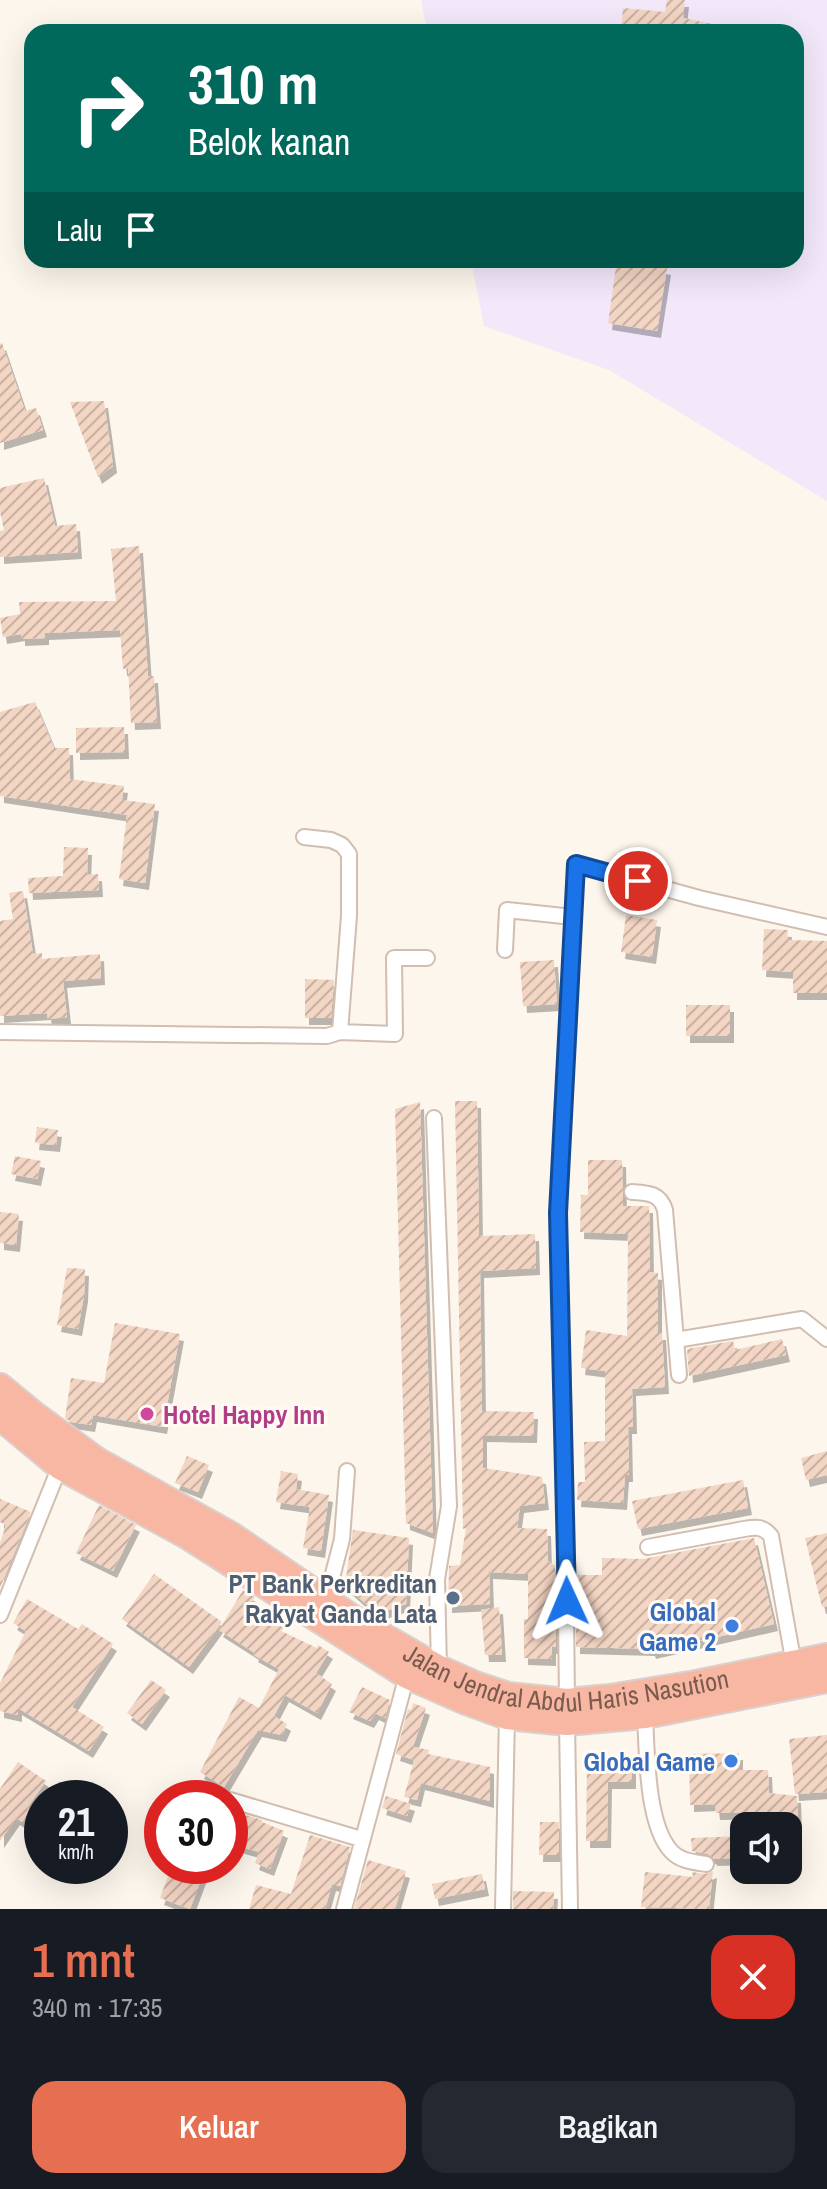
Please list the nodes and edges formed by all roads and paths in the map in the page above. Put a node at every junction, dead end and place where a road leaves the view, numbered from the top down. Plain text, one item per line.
1 (304, 837) dead end
2 (573, 917) junction
3 (827, 927) edge
4 (505, 950) dead end
5 (427, 958) dead end
6 (0, 1032) edge
7 (340, 1032) junction
8 (434, 1118) dead end
9 (632, 1192) dead end
10 (827, 1339) edge
11 (676, 1340) junction
12 (679, 1375) dead end
13 (0, 1387) edge
14 (0, 1416) edge
15 (60, 1466) junction
16 (347, 1471) dead end
17 (648, 1547) dead end
18 (326, 1601) junction
19 (0, 1615) edge
20 (827, 1657) edge
21 (794, 1665) junction
22 (439, 1669) junction
23 (407, 1675) junction
24 (827, 1679) edge
25 (697, 1695) junction
26 (567, 1712) junction
27 (645, 1715) junction
28 (507, 1716) junction
29 (248, 1805) edge
30 (361, 1839) junction
31 (706, 1864) dead end
32 (344, 1909) edge
33 (503, 1909) edge
34 (570, 1909) edge

1 - 7 street
2 - 3 street
2 - 4 street
2 - 26 street
5 - 7 street
6 - 7 street
8 - 22 street
9 - 11 street
10 - 11 street
11 - 12 street
13 - 18 highway, Jalan Jendral Abdul Haris Nasution
14 - 15 highway, Jalan Jendral Abdul Haris Nasution
15 - 19 street
15 - 23 highway, Jalan Jendral Abdul Haris Nasution
16 - 18 street
17 - 21 street
18 - 22 highway, Jalan Jendral Abdul Haris Nasution
20 - 21 highway, Jalan Jendral Abdul Haris Nasution
21 - 25 highway, Jalan Jendral Abdul Haris Nasution
22 - 26 highway, Jalan Jendral Abdul Haris Nasution
23 - 28 highway, Jalan Jendral Abdul Haris Nasution
23 - 30 street
24 - 25 highway, Jalan Jendral Abdul Haris Nasution
25 - 26 highway, Jalan Jendral Abdul Haris Nasution
25 - 27 highway, Jalan Jendral Abdul Haris Nasution
26 - 27 highway, Jalan Jendral Abdul Haris Nasution
26 - 28 highway, Jalan Jendral Abdul Haris Nasution
26 - 34 street
27 - 31 street
28 - 33 street
29 - 30 street
30 - 32 street

